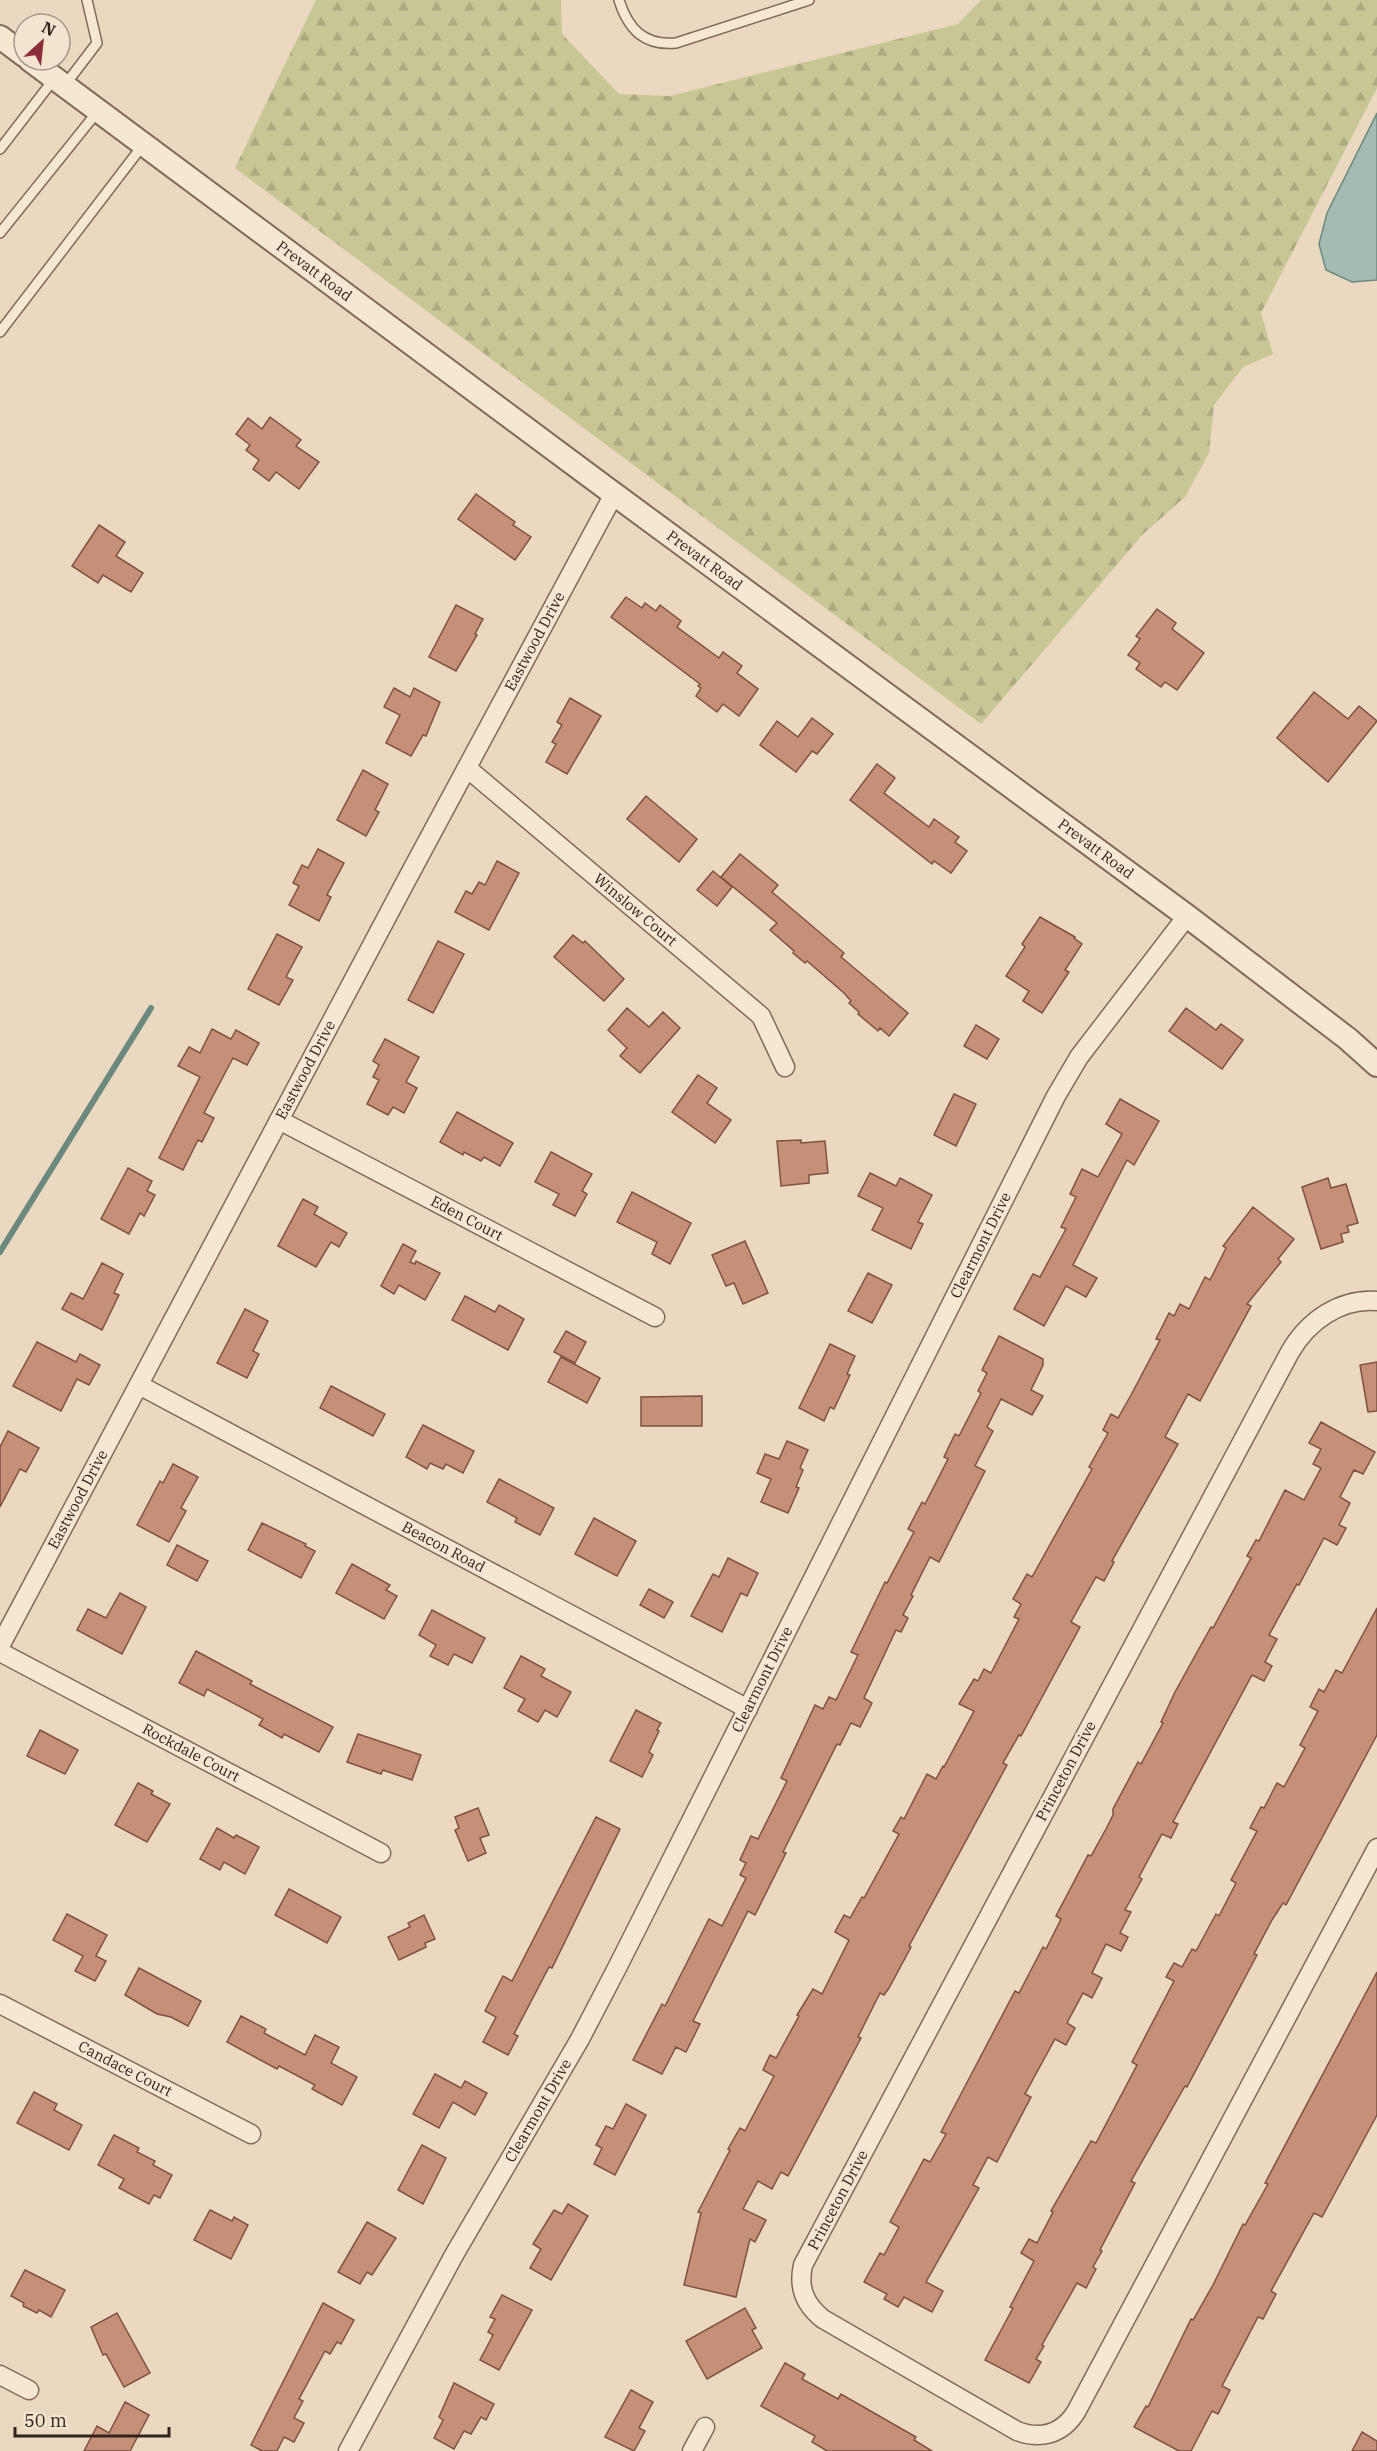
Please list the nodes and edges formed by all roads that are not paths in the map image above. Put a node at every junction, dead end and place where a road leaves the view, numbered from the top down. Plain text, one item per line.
1 (87, 0) edge
2 (620, 0) edge
3 (809, 0) edge
4 (46, 72) edge
5 (59, 82) junction
6 (98, 111) junction
7 (143, 145) junction
8 (0, 149) edge
9 (0, 233) edge
10 (0, 332) edge
11 (614, 494) junction
12 (467, 768) junction
13 (1187, 916) junction
14 (1377, 1065) edge
15 (784, 1067) dead end
16 (279, 1120) junction
17 (1377, 1301) edge
18 (655, 1317) dead end
19 (139, 1385) junction
20 (0, 1646) edge
21 (0, 1652) edge
22 (748, 1709) junction
23 (1377, 1848) edge
24 (381, 1853) dead end
25 (0, 2004) edge
26 (251, 2134) dead end
27 (0, 2374) edge
28 (29, 2390) dead end
29 (705, 2427) dead end
30 (348, 2451) edge
31 (692, 2451) edge

1 - 5 lane
2 - 3 lane
4 - 5 street, Prevatt Road
5 - 6 street, Prevatt Road
5 - 8 lane
6 - 7 street, Prevatt Road
6 - 9 lane
7 - 10 lane
7 - 11 street, Prevatt Road
11 - 12 street, Eastwood Drive
11 - 13 street, Prevatt Road
12 - 15 street, Winslow Court
12 - 16 street, Eastwood Drive
13 - 14 street, Prevatt Road
13 - 22 street, Clearmont Drive
16 - 18 street, Eden Court
16 - 19 street, Eastwood Drive
17 - 23 street, Princeton Drive
19 - 20 street, Eastwood Drive
19 - 22 street, Beacon Road
21 - 24 street, Rockdale Court
22 - 30 street, Clearmont Drive
25 - 26 street, Candace Court
27 - 28 street
29 - 31 street

